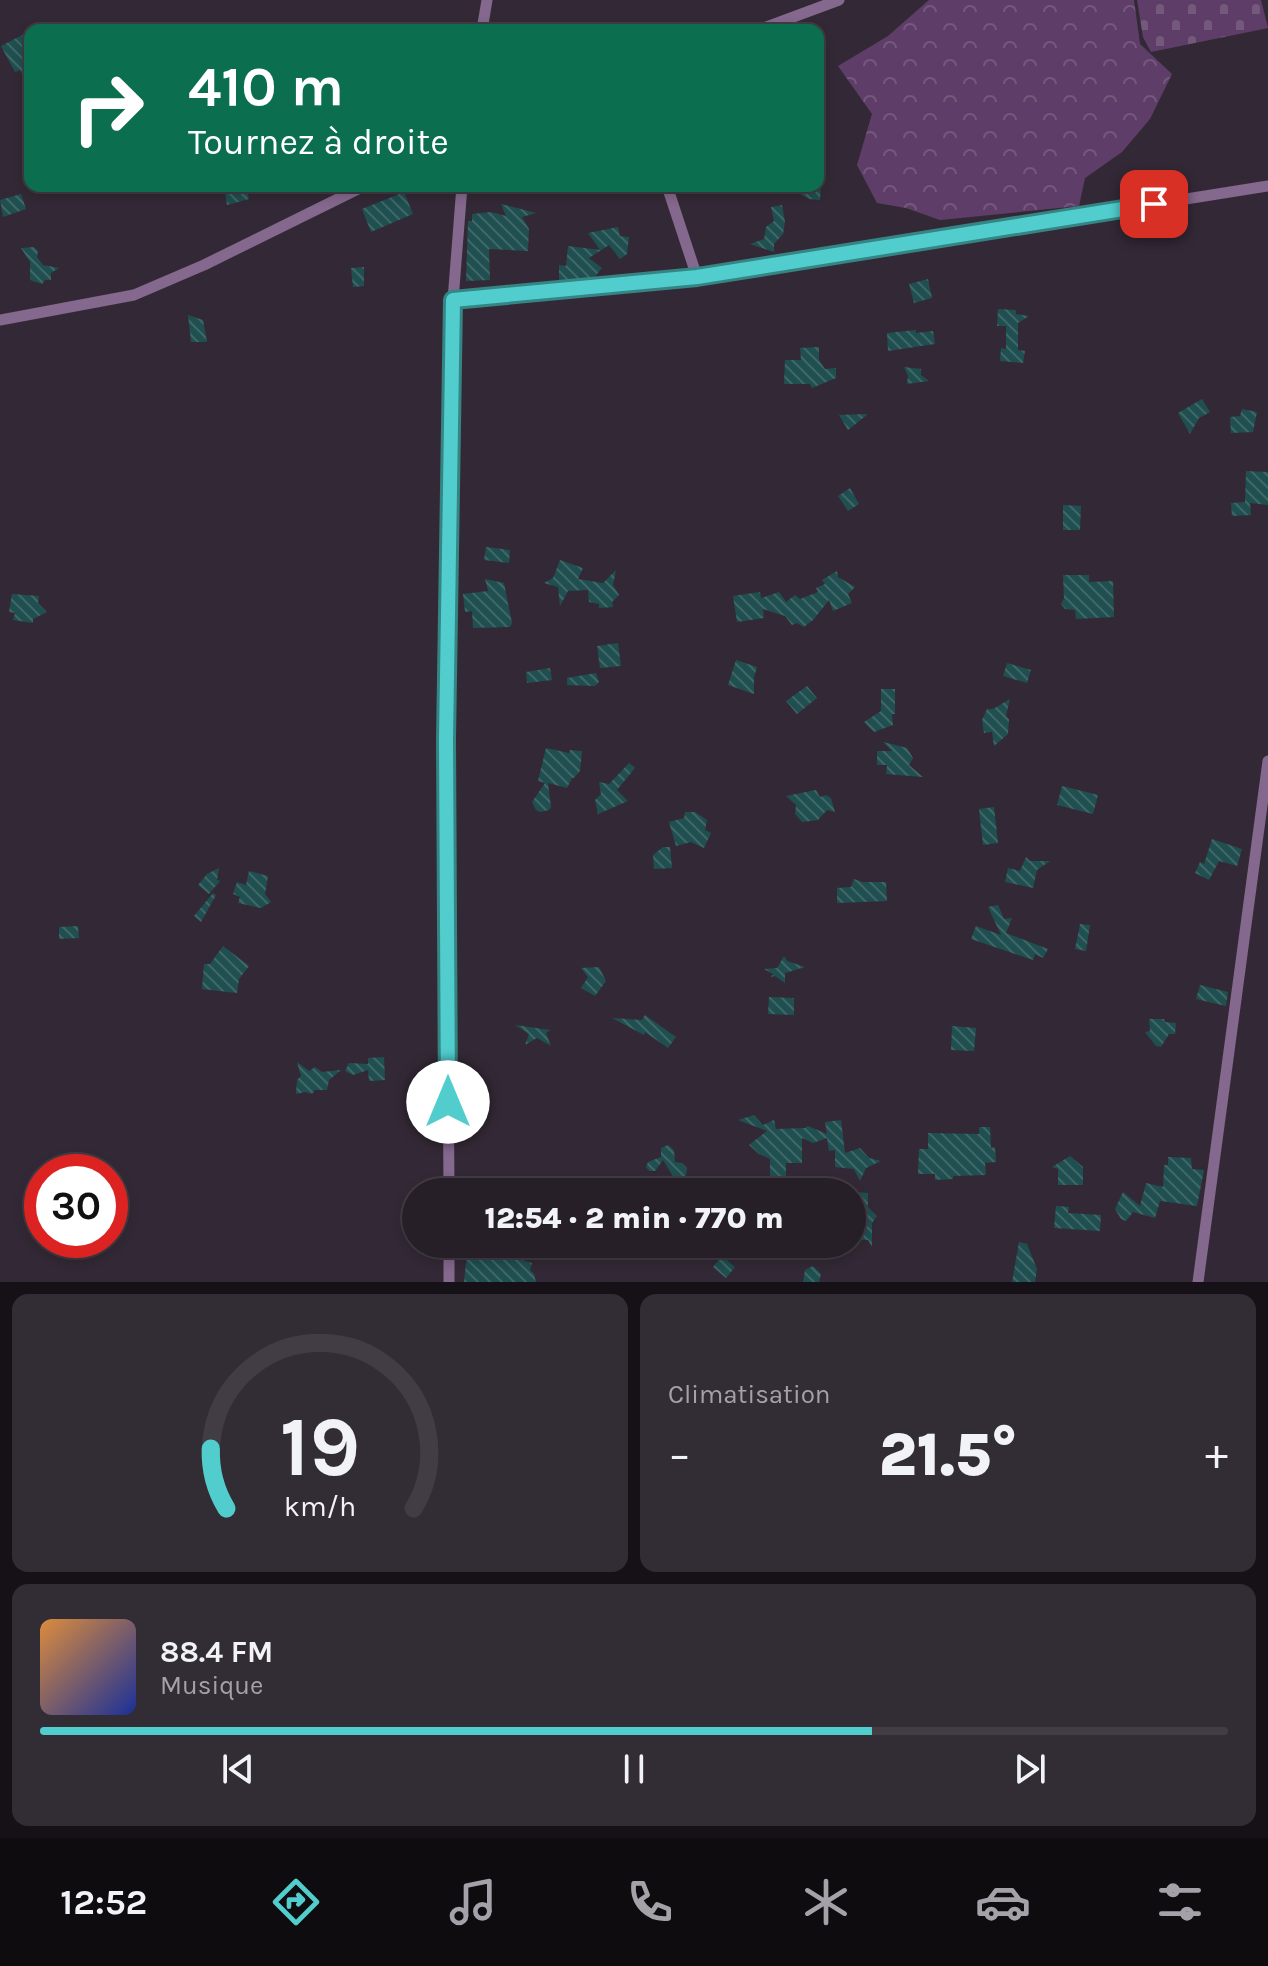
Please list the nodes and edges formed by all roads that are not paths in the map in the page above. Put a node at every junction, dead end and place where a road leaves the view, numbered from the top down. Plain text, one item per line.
1 (487, 0) edge
2 (839, 0) edge
3 (483, 24) edge
4 (774, 24) edge
5 (1268, 186) edge
6 (352, 192) edge
7 (462, 192) edge
8 (669, 192) edge
9 (697, 277) junction
10 (453, 300) junction
11 (0, 320) edge
12 (1268, 761) edge
13 (449, 1178) edge
14 (449, 1258) edge
15 (449, 1282) edge
16 (1198, 1282) edge

1 - 3 street
2 - 4 street
5 - 9 street
6 - 11 street
7 - 10 street
8 - 9 street
9 - 10 street
10 - 13 street
12 - 16 street
14 - 15 street

